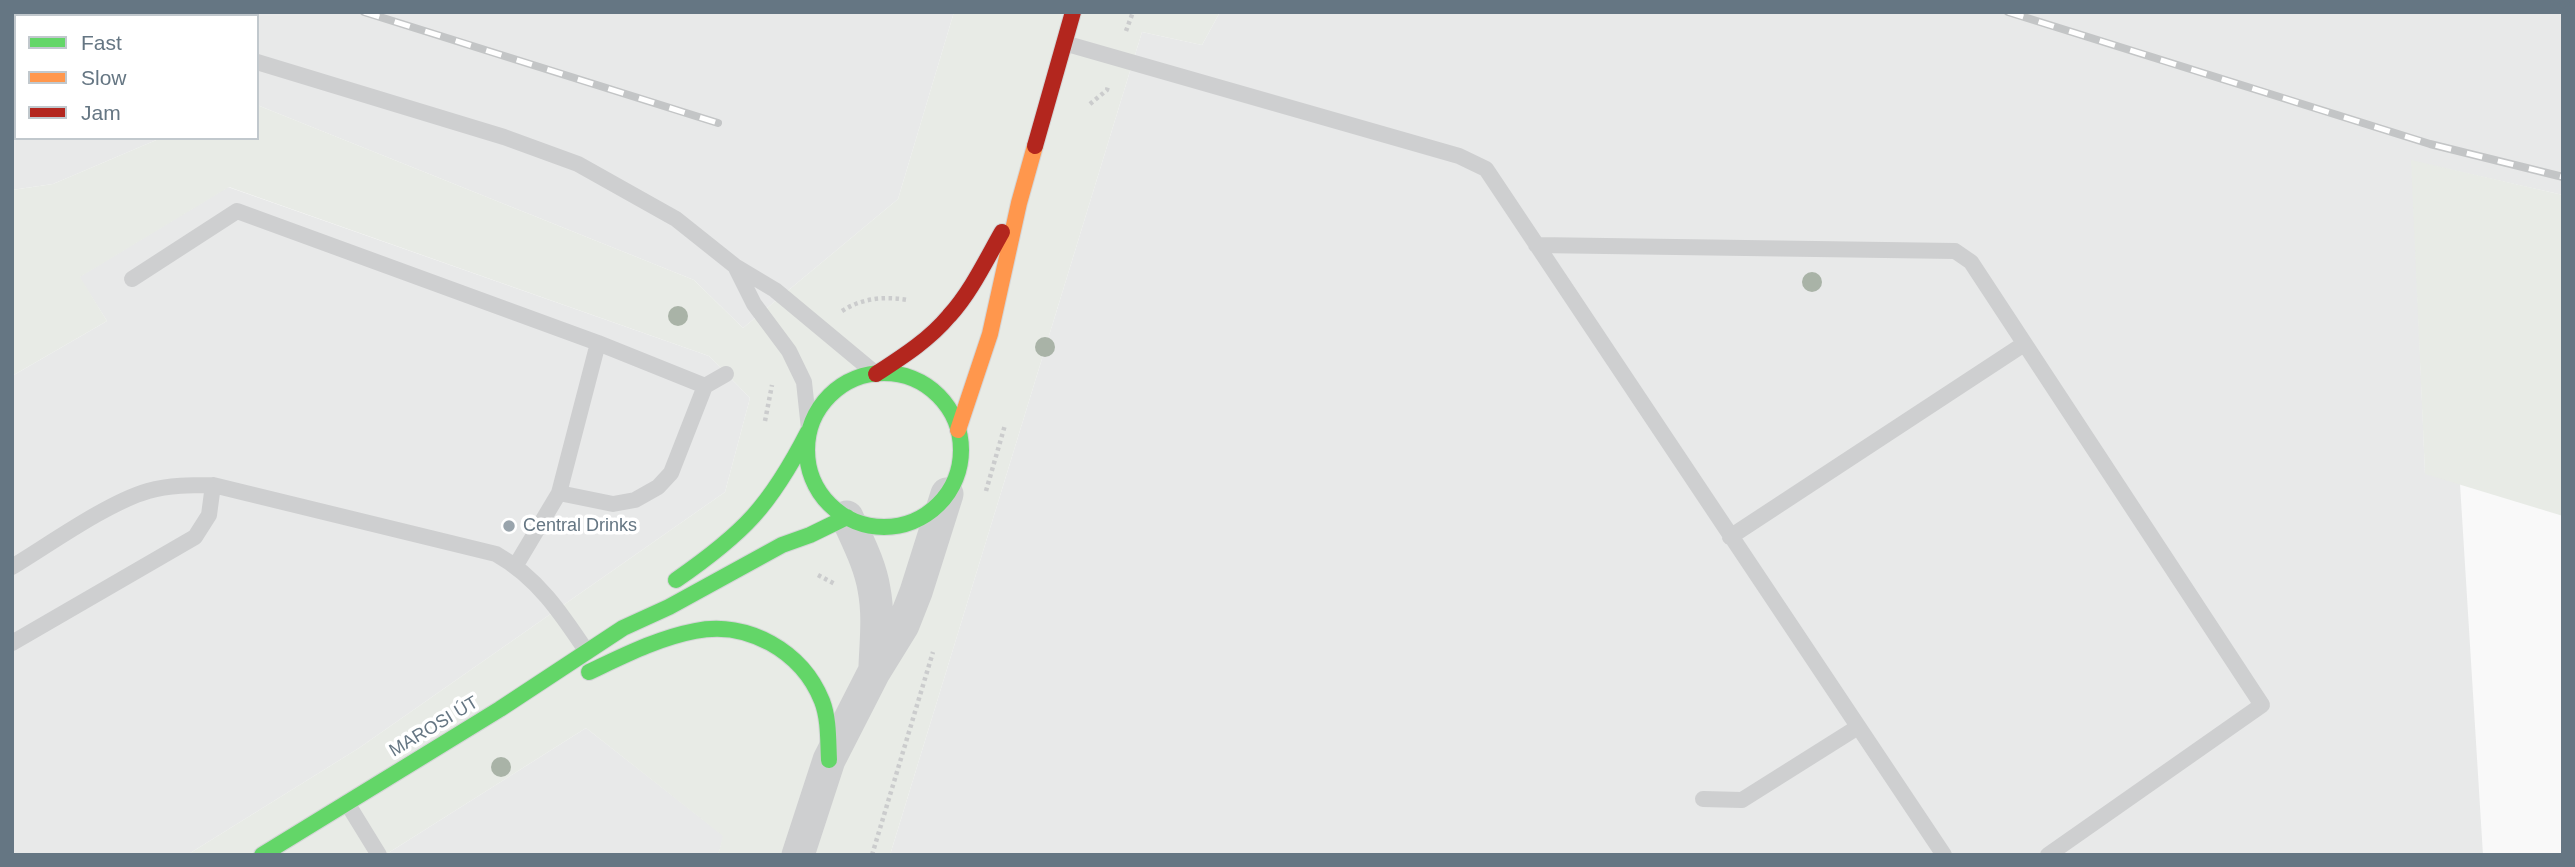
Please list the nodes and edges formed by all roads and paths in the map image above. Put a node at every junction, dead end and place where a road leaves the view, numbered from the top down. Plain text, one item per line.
1 (1073, 12) edge
2 (1064, 43) junction
3 (259, 63) edge
4 (1019, 203) junction
5 (1536, 245) junction
6 (735, 266) junction
7 (132, 279) dead end
8 (598, 343) junction
9 (2024, 344) junction
10 (726, 374) dead end
11 (876, 374) junction
12 (705, 386) junction
13 (810, 429) junction
14 (958, 430) junction
15 (213, 485) junction
16 (559, 493) junction
17 (947, 494) junction
18 (847, 517) junction
19 (1730, 537) junction
20 (516, 565) junction
21 (12, 567) edge
22 (623, 628) junction
23 (12, 643) edge
24 (587, 652) junction
25 (874, 672) junction
26 (500, 709) junction
27 (1858, 727) junction
28 (829, 760) junction
29 (1703, 799) dead end
30 (347, 803) junction
31 (262, 855) edge
32 (379, 855) edge
33 (798, 855) edge
34 (1944, 855) edge
35 (2048, 855) edge

1 - 2 street
2 - 4 street
2 - 5 lane
3 - 6 lane
4 - 11 street
4 - 14 street
5 - 9 lane
5 - 19 lane
6 - 11 lane
6 - 13 lane
7 - 8 lane
8 - 12 lane
8 - 16 lane
9 - 19 lane
9 - 35 lane
10 - 12 lane
11 - 13 street
11 - 14 street
12 - 16 lane
13 - 18 street
13 - 22 street, MAROSI ÚT
14 - 17 street
15 - 20 lane
15 - 21 lane
15 - 23 lane
16 - 20 lane
17 - 18 street
17 - 25 street
18 - 22 street, MAROSI ÚT
18 - 25 street
19 - 27 lane
20 - 24 lane
22 - 24 street, MAROSI ÚT
24 - 26 street, MAROSI ÚT
25 - 28 street
26 - 28 street
26 - 30 street, MAROSI ÚT
27 - 29 lane
27 - 34 lane
28 - 33 street
30 - 31 street, MAROSI ÚT
30 - 32 lane

